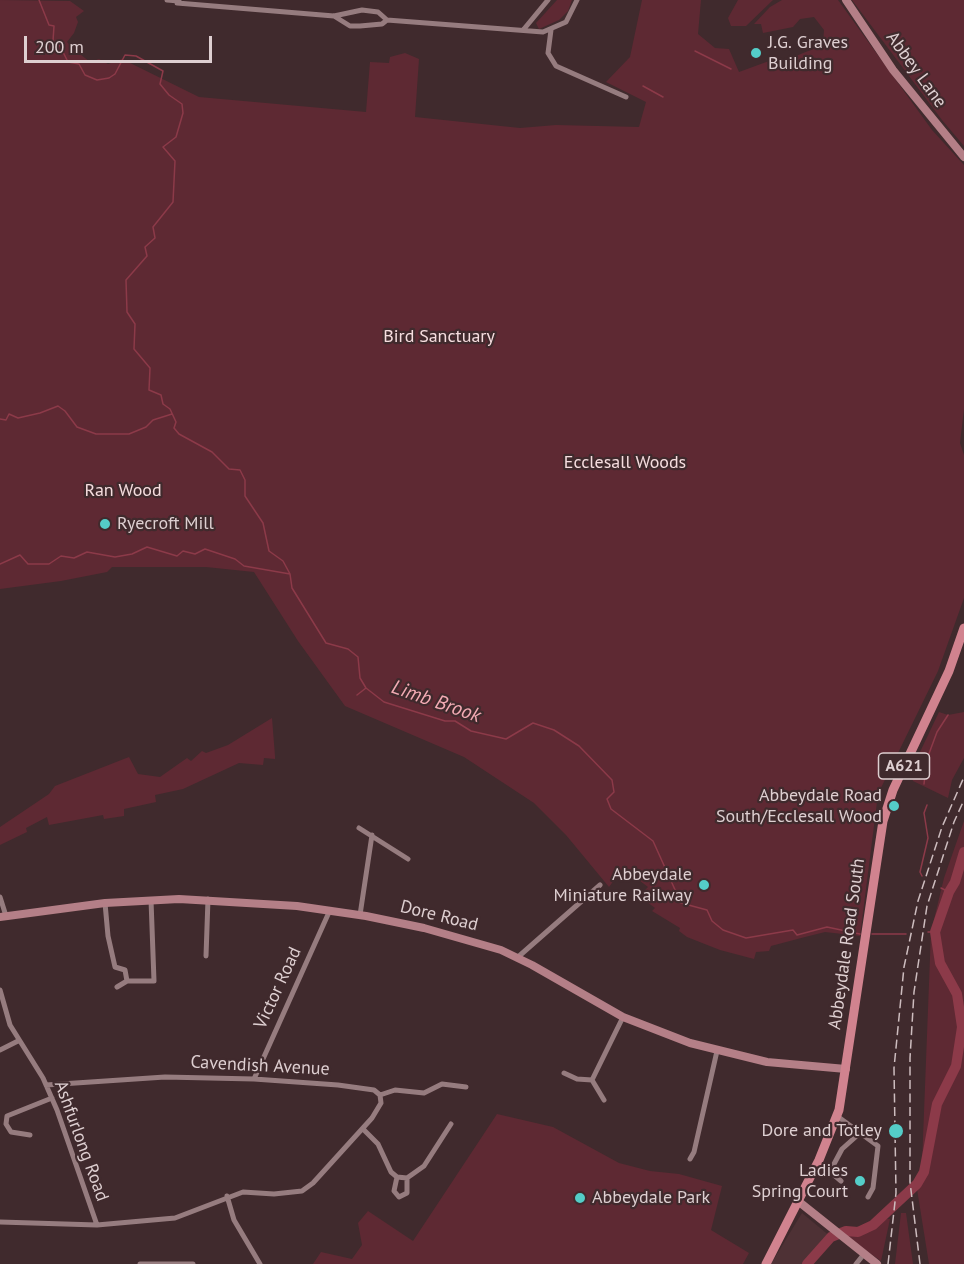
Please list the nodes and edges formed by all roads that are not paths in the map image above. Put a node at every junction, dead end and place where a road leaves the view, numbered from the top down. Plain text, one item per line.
1 (167, 0) edge
2 (548, 0) edge
3 (577, 0) edge
4 (846, 0) edge
5 (179, 1) edge
6 (194, 3) edge
7 (334, 16) junction
8 (387, 20) junction
9 (524, 29) junction
10 (551, 30) junction
11 (626, 97) dead end
12 (964, 156) edge
13 (964, 628) edge
14 (360, 828) dead end
15 (372, 835) junction
16 (408, 859) dead end
17 (600, 885) dead end
18 (0, 897) edge
19 (208, 899) junction
20 (151, 900) junction
21 (105, 903) junction
22 (330, 910) junction
23 (360, 915) junction
24 (3, 916) edge
25 (206, 956) dead end
26 (518, 957) junction
27 (127, 981) junction
28 (117, 987) dead end
29 (0, 990) edge
30 (623, 1017) junction
31 (18, 1041) junction
32 (0, 1050) edge
33 (717, 1051) junction
34 (846, 1069) junction
35 (564, 1073) dead end
36 (254, 1079) junction
37 (592, 1080) junction
38 (46, 1085) junction
39 (466, 1088) dead end
40 (380, 1095) junction
41 (52, 1098) junction
42 (604, 1100) dead end
43 (0, 1110) edge
44 (7, 1116) junction
45 (837, 1116) junction
46 (451, 1124) dead end
47 (363, 1128) junction
48 (860, 1133) junction
49 (30, 1135) dead end
50 (690, 1159) dead end
51 (397, 1177) junction
52 (407, 1178) junction
53 (841, 1181) dead end
54 (227, 1196) junction
55 (868, 1197) dead end
56 (798, 1201) junction
57 (0, 1222) edge
58 (97, 1225) junction
59 (864, 1254) junction
60 (140, 1264) edge
61 (193, 1264) edge
62 (260, 1264) edge
63 (766, 1264) edge
64 (856, 1264) edge
65 (877, 1264) edge

1 - 5 street
2 - 9 street
3 - 10 street
4 - 12 street, Abbey Lane
5 - 6 street
6 - 7 street
7 - 8 street
7 - 8 street
8 - 9 street
9 - 10 street
10 - 11 street
13 - 34 main road, Abbeydale Road South / A621
14 - 15 street
15 - 16 street
15 - 23 street
17 - 26 street
18 - 24 street
19 - 20 street, Dore Road
19 - 22 street, Dore Road
19 - 25 street
20 - 21 street, Dore Road
20 - 27 street
21 - 24 street, Dore Road
21 - 27 street
22 - 23 street, Dore Road
22 - 36 street, Victor Road
23 - 26 street, Dore Road
26 - 30 street, Dore Road
27 - 28 street
29 - 31 street, Ashfurlong Road
30 - 33 street, Dore Road
30 - 37 street
31 - 32 street
31 - 38 street, Ashfurlong Road
33 - 34 street, Dore Road
33 - 50 street
34 - 45 main road, Abbeydale Road South / A621
35 - 37 street
36 - 38 street, Cavendish Avenue
36 - 40 street, Cavendish Avenue
37 - 42 street
38 - 41 street, Ashfurlong Road
39 - 40 street, Cavendish Avenue
40 - 47 street, Ashfurlong Road
41 - 44 street
41 - 58 street, Ashfurlong Road
43 - 44 street
44 - 49 street
45 - 48 street
45 - 56 main road, Abbeydale Road South / A621
46 - 52 street
47 - 51 street
47 - 54 street, Ashfurlong Road
48 - 53 street
48 - 55 street
51 - 52 street
51 - 52 street
54 - 58 street, Ashfurlong Road
54 - 62 street
56 - 59 street
56 - 63 main road, Abbeydale Road South / A621
57 - 58 street
59 - 64 street
59 - 65 street
60 - 61 street

